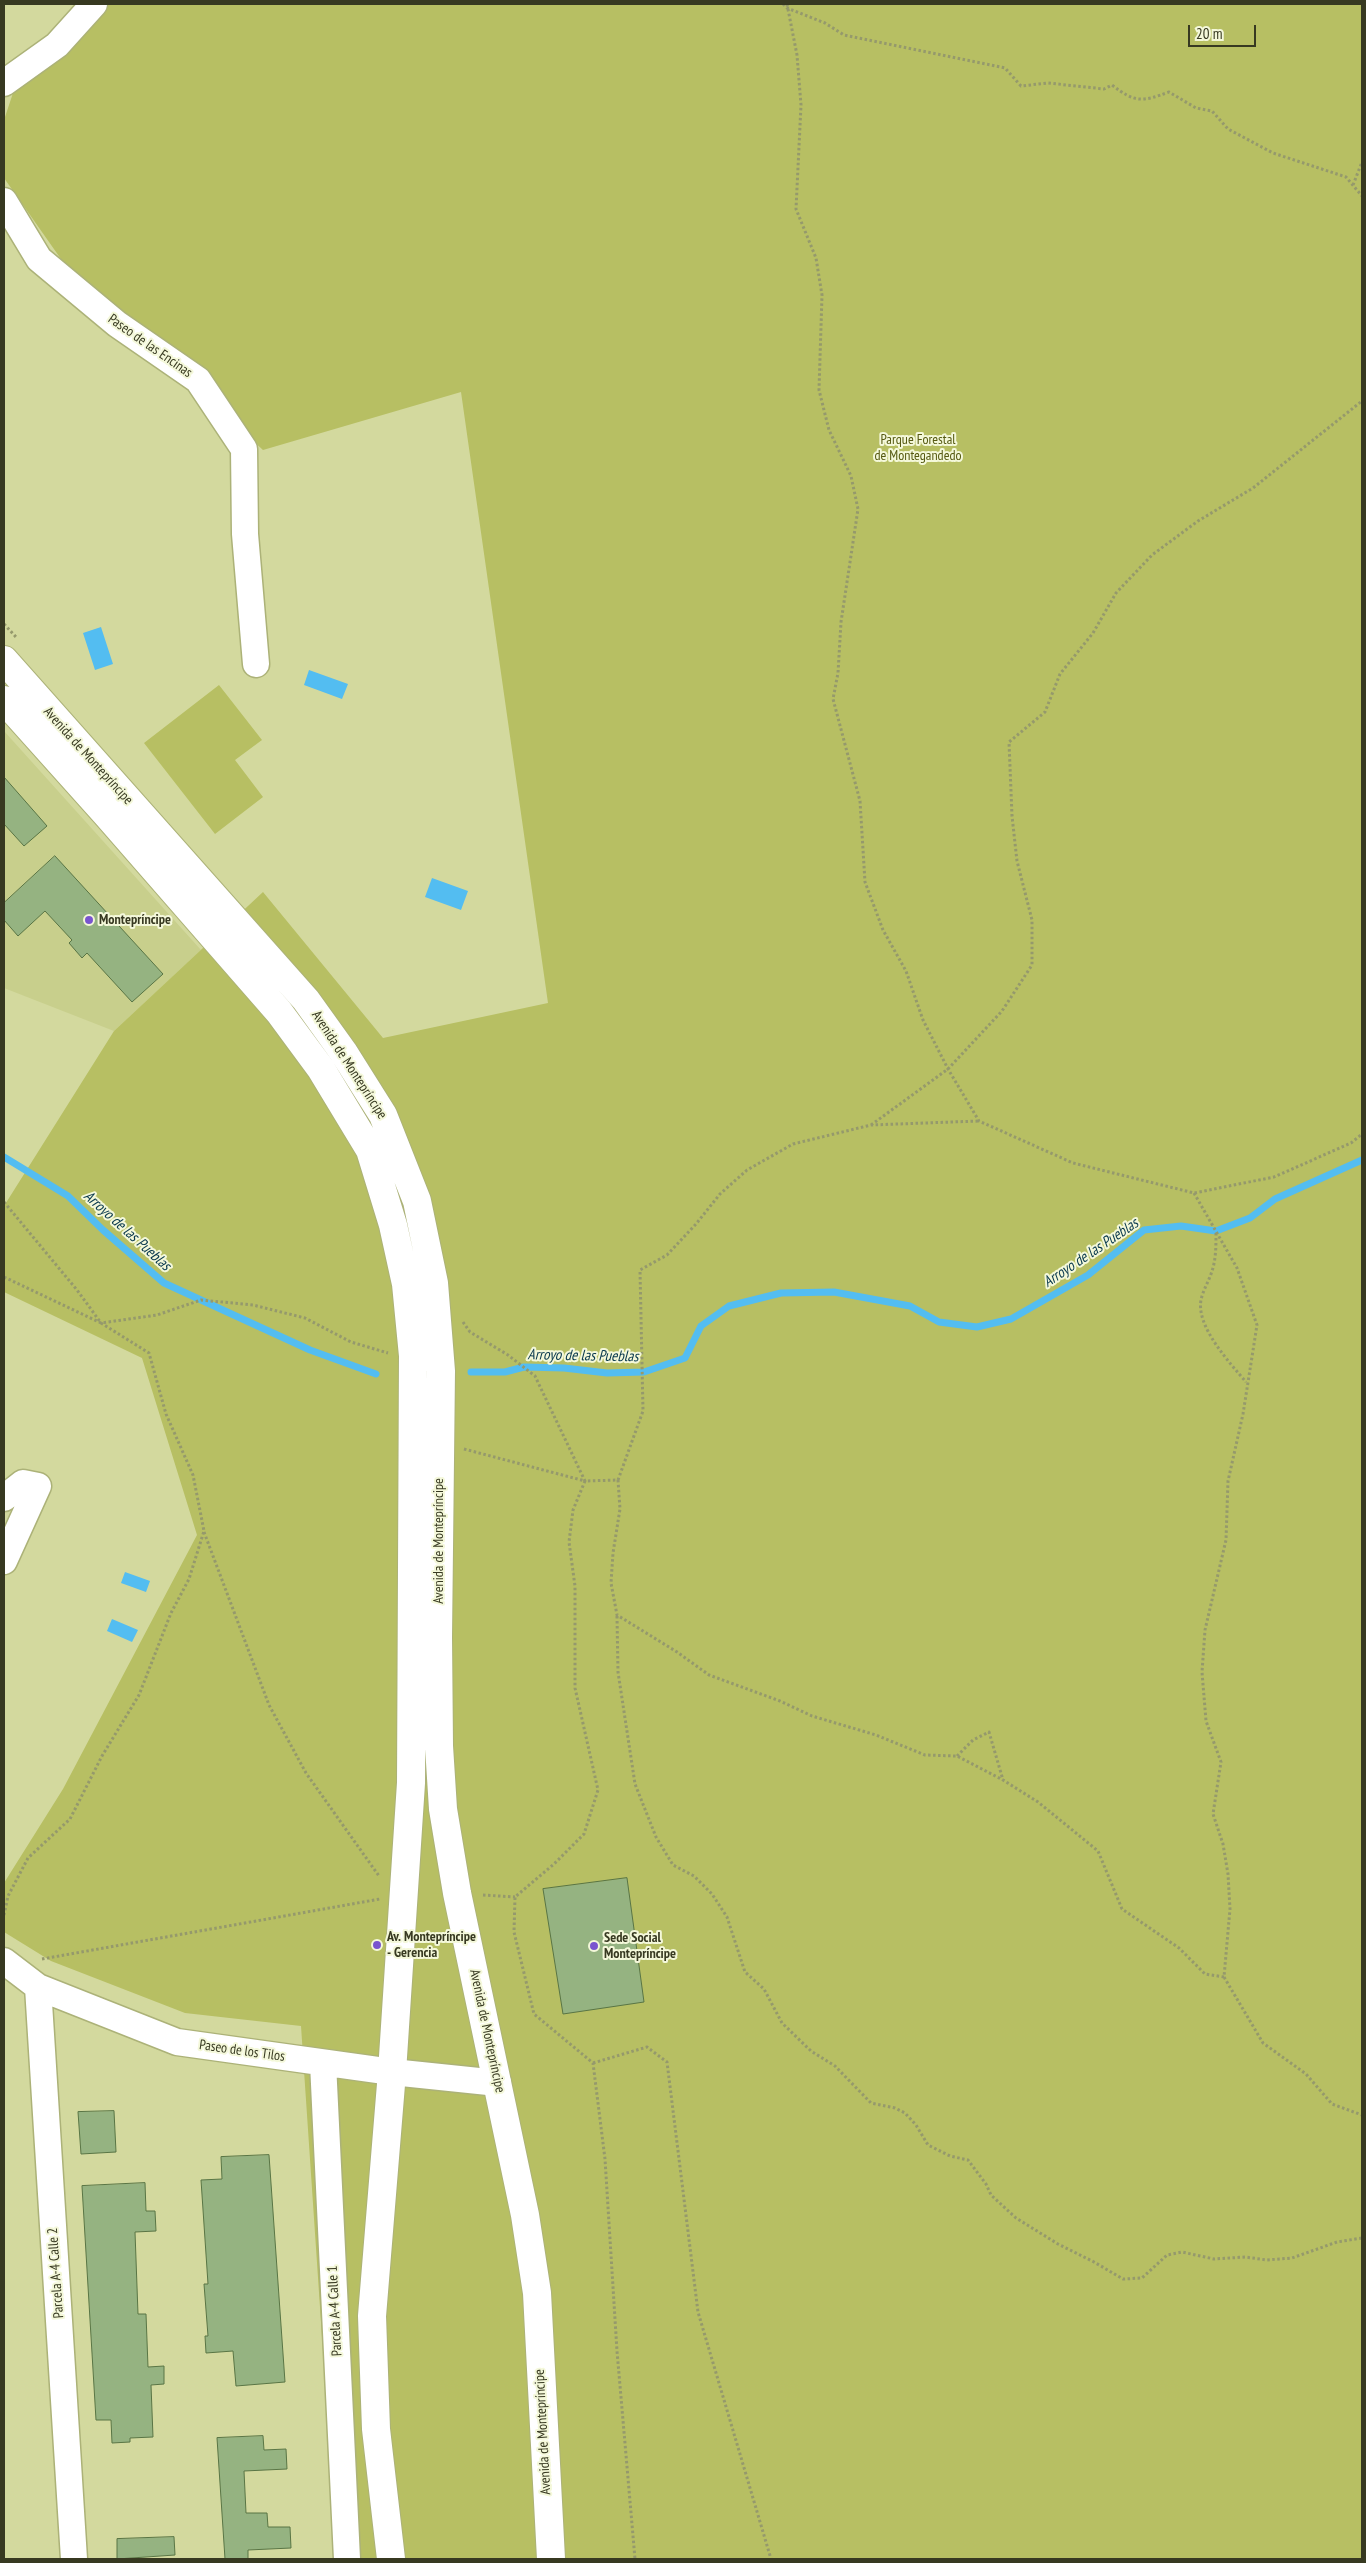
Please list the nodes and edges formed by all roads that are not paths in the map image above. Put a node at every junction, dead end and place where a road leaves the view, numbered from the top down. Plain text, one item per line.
1 (94, 4) edge
2 (4, 83) edge
3 (4, 201) edge
4 (4, 660) edge
5 (256, 664) dead end
6 (4, 700) edge
7 (4, 1498) edge
8 (4, 1561) edge
9 (7, 1963) edge
10 (38, 1987) junction
11 (322, 2063) junction
12 (392, 2072) junction
13 (498, 2083) junction
14 (74, 2559) edge
15 (347, 2559) edge
16 (391, 2559) edge
17 (551, 2559) edge

1 - 2 street
3 - 5 street, Paseo de las Encinas
4 - 13 street, Avenida de Montepríncipe
6 - 12 street, Avenida de Montepríncipe
7 - 8 street
9 - 10 street, Paseo de los Tilos
10 - 11 street, Paseo de los Tilos
10 - 14 street, Parcela A-4 Calle 2
11 - 12 street, Paseo de los Tilos
11 - 15 street, Parcela A-4 Calle 1
12 - 13 street, Paseo de los Tilos
12 - 16 street, Avenida de Montepríncipe
13 - 17 street, Avenida de Montepríncipe

